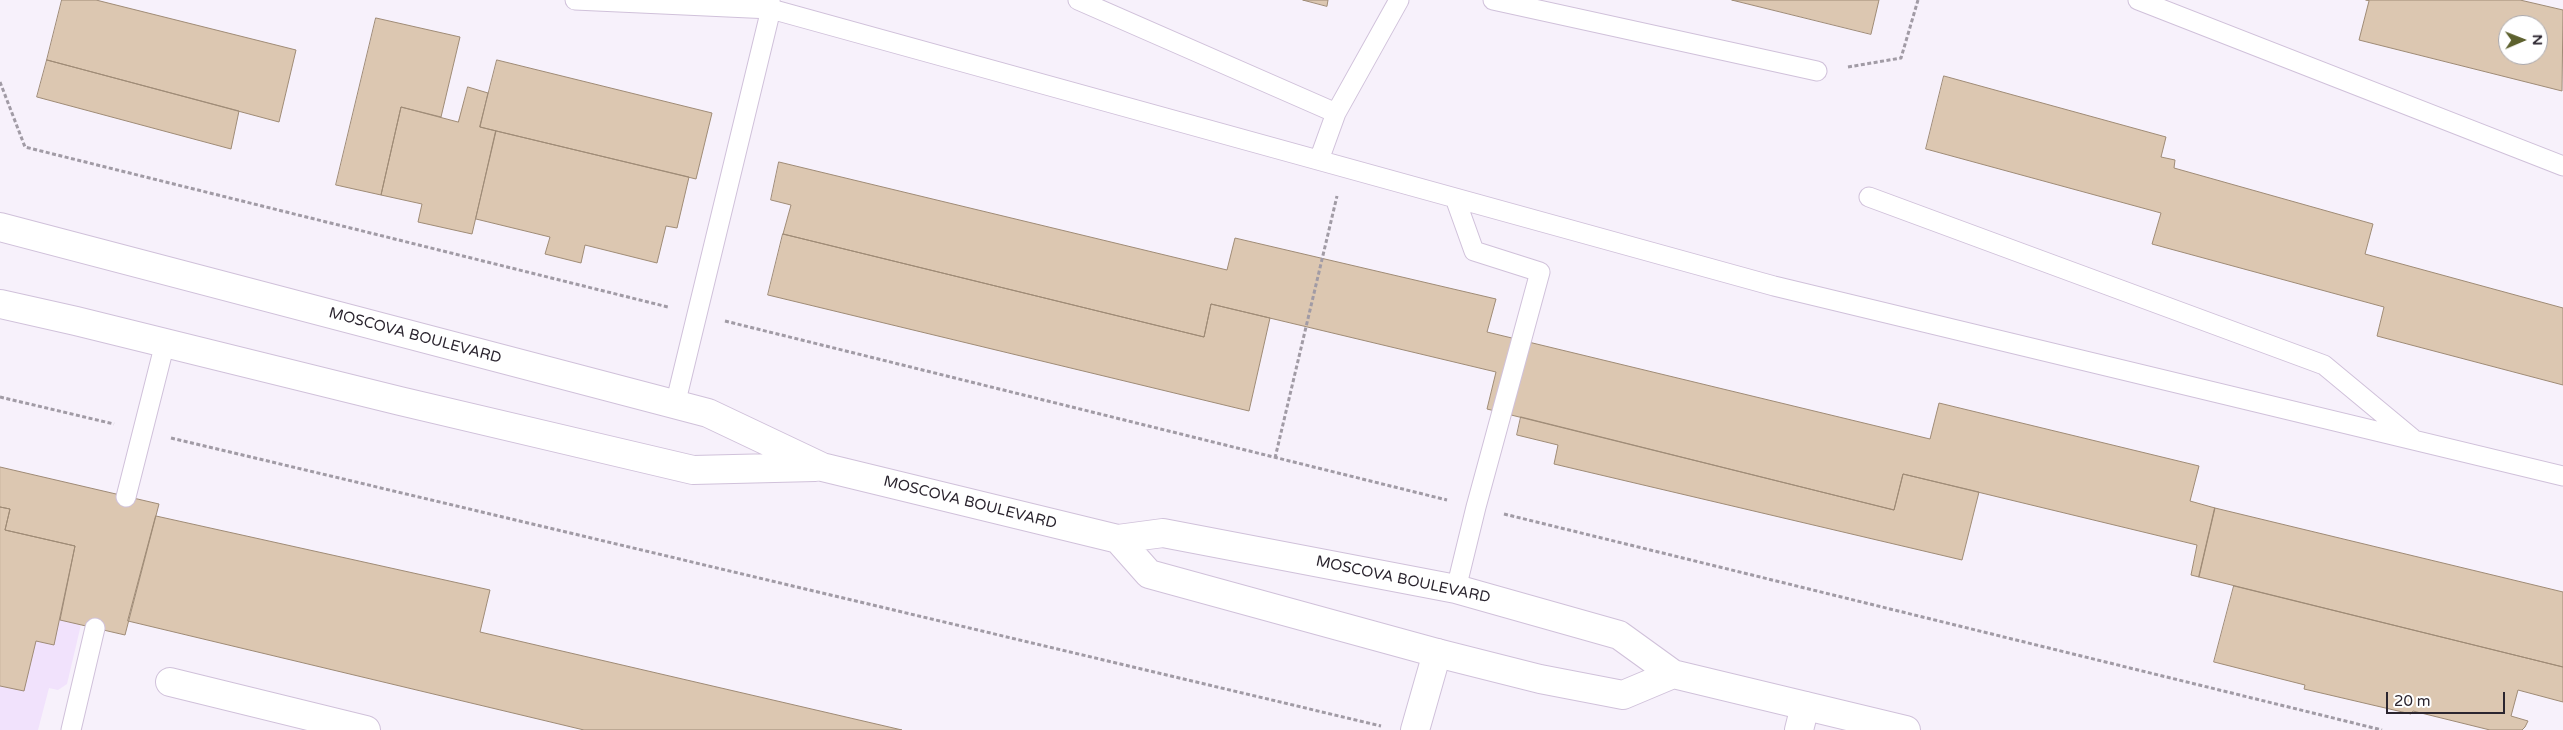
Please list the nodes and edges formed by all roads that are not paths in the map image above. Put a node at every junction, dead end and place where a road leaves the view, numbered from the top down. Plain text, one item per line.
1 (576, 0) edge
2 (1078, 0) edge
3 (1399, 0) edge
4 (1493, 0) edge
5 (2138, 0) edge
6 (771, 5) edge
7 (1817, 71) road end
8 (1336, 113) junction
9 (1319, 160) junction
10 (2563, 166) edge
11 (1869, 197) dead end
12 (1455, 198) junction
13 (0, 227) edge
14 (0, 304) edge
15 (165, 343) junction
16 (675, 405) junction
17 (2415, 441) junction
18 (822, 467) junction
19 (2563, 476) edge
20 (126, 497) dead end
21 (1118, 538) junction
22 (1456, 589) junction
23 (95, 628) dead end
24 (1437, 653) junction
25 (1673, 674) junction
26 (170, 682) dead end
27 (1802, 718) edge
28 (1403, 729) edge
29 (70, 730) edge
30 (366, 730) edge
31 (1906, 730) edge

1 - 6 lane
2 - 8 lane
3 - 8 lane
4 - 7 lane
5 - 10 lane
6 - 9 lane
6 - 16 lane
8 - 9 lane
9 - 12 lane
11 - 17 lane
12 - 17 lane
12 - 22 lane
13 - 16 main road, MOSCOVA BOULEVARD
14 - 15 main road, MOSCOVA BOULEVARD
15 - 18 main road, MOSCOVA BOULEVARD
15 - 20 lane
16 - 18 main road, MOSCOVA BOULEVARD
17 - 19 lane
18 - 21 main road, MOSCOVA BOULEVARD
21 - 22 main road, MOSCOVA BOULEVARD
21 - 24 main road
22 - 25 main road, MOSCOVA BOULEVARD
23 - 29 lane
24 - 25 main road
24 - 28 main road
25 - 27 main road, MOSCOVA BOULEVARD
26 - 30 main road
27 - 31 main road, MOSCOVA BOULEVARD

